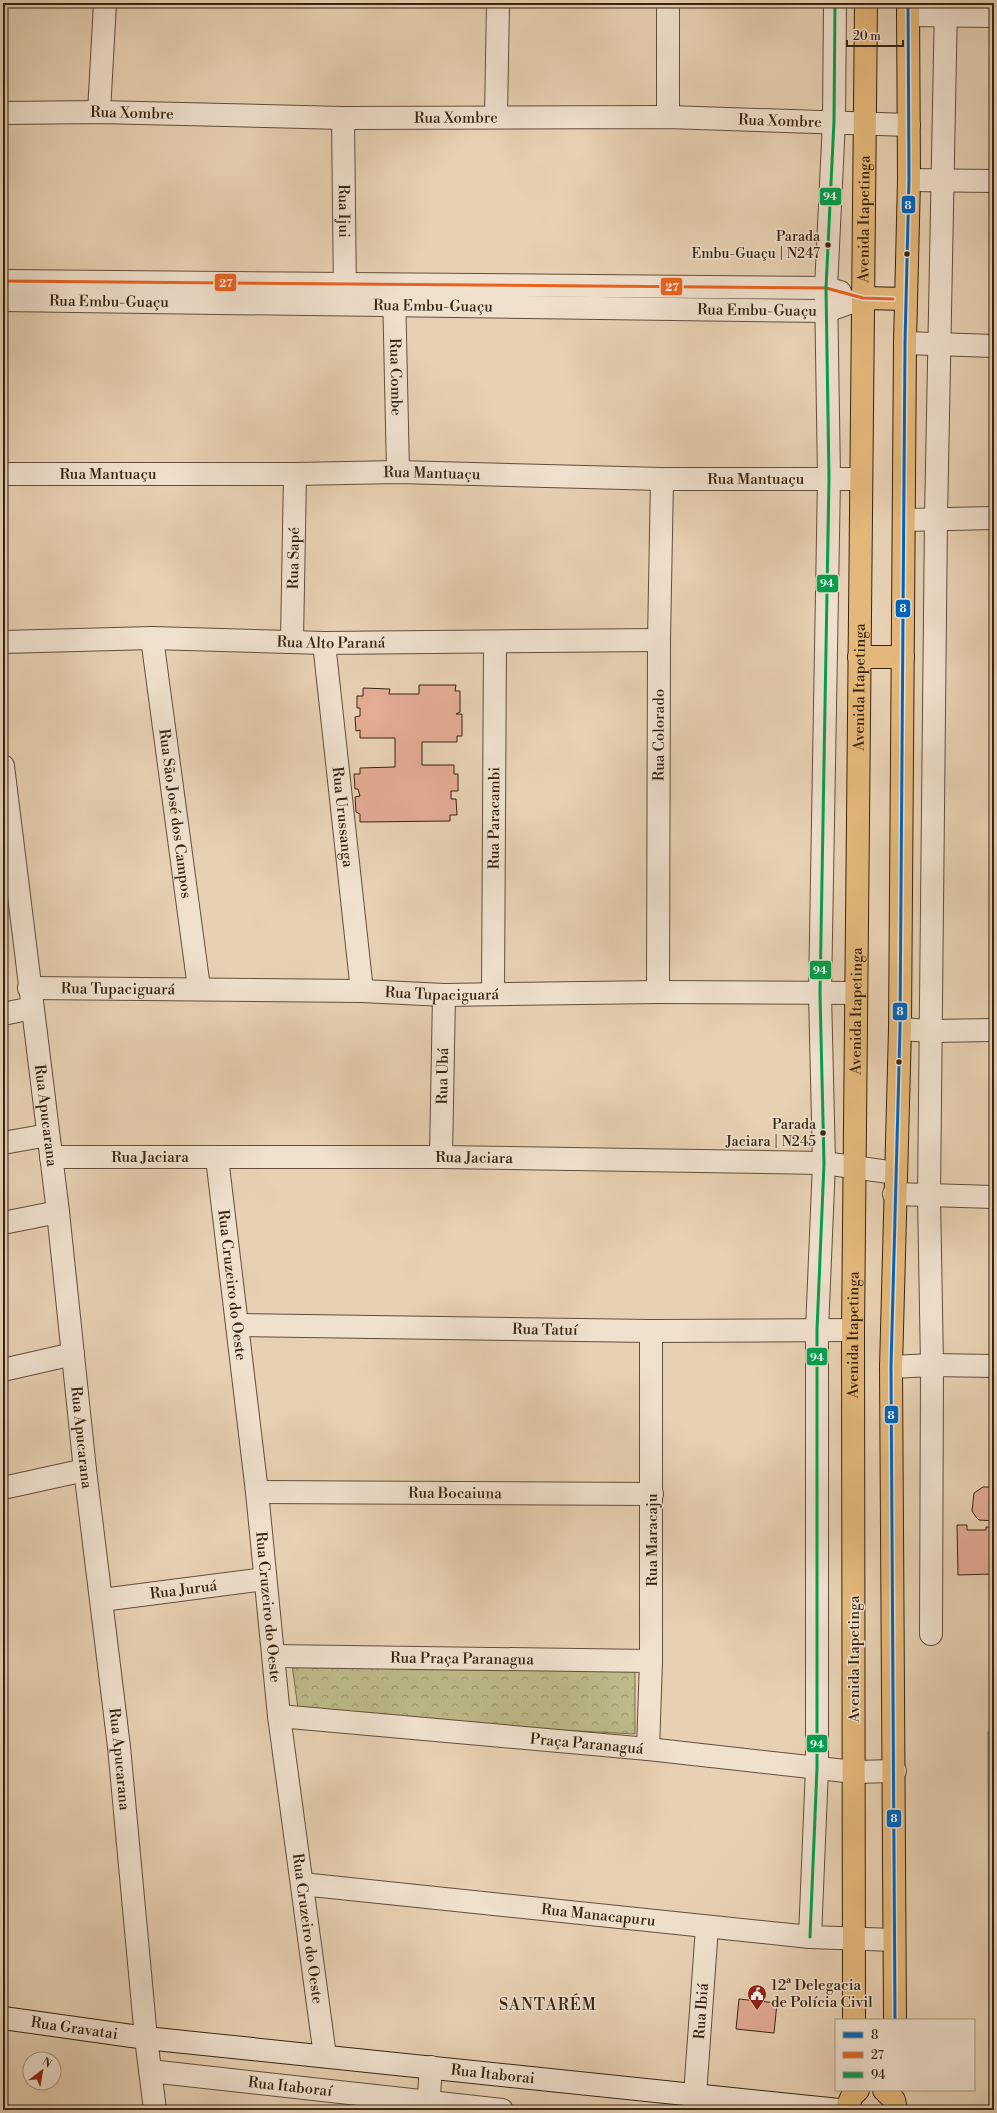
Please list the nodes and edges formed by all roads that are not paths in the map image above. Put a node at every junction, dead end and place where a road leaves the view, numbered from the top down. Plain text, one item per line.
1 (105, 3) edge
2 (498, 3) edge
3 (668, 3) edge
4 (835, 3) edge
5 (866, 3) edge
6 (908, 9) edge
7 (946, 10) edge
8 (994, 16) edge
9 (99, 112) junction
10 (3, 113) edge
11 (496, 116) junction
12 (668, 117) junction
13 (343, 118) junction
14 (834, 121) junction
15 (864, 123) junction
16 (909, 125) junction
17 (909, 180) junction
18 (942, 181) junction
19 (994, 181) edge
20 (3, 281) edge
21 (345, 282) junction
22 (394, 283) junction
23 (826, 288) junction
24 (863, 298) junction
25 (906, 299) junction
26 (3, 300) edge
27 (345, 305) junction
28 (395, 305) junction
29 (827, 311) junction
30 (905, 343) junction
31 (940, 345) junction
32 (994, 346) edge
33 (398, 472) junction
34 (3, 474) edge
35 (295, 474) junction
36 (829, 478) junction
37 (662, 479) junction
38 (861, 479) junction
39 (936, 518) junction
40 (994, 518) edge
41 (904, 520) junction
42 (152, 638) junction
43 (659, 640) junction
44 (292, 641) junction
45 (3, 642) edge
46 (495, 642) junction
47 (324, 643) junction
48 (859, 657) junction
49 (903, 657) junction
50 (3, 766) edge
51 (8, 855) edge
52 (199, 988) junction
53 (362, 991) junction
54 (658, 992) junction
55 (820, 993) junction
56 (855, 993) junction
57 (493, 994) junction
58 (444, 995) junction
59 (30, 998) junction
60 (3, 1014) edge
61 (900, 1029) junction
62 (994, 1030) edge
63 (932, 1031) junction
64 (48, 1135) junction
65 (3, 1143) edge
66 (50, 1157) junction
67 (216, 1158) junction
68 (441, 1158) junction
69 (824, 1163) junction
70 (854, 1166) junction
71 (895, 1184) junction
72 (929, 1196) junction
73 (994, 1197) edge
74 (58, 1212) junction
75 (3, 1223) edge
76 (237, 1325) junction
77 (817, 1330) junction
78 (853, 1330) junction
79 (651, 1331) junction
80 (73, 1354) junction
81 (932, 1365) junction
82 (994, 1366) edge
83 (891, 1367) junction
84 (3, 1370) edge
85 (85, 1470) junction
86 (3, 1488) edge
87 (258, 1492) junction
88 (652, 1494) junction
89 (265, 1579) junction
90 (102, 1600) junction
91 (931, 1634) dead end
92 (274, 1656) junction
93 (651, 1662) junction
94 (279, 1716) junction
95 (648, 1749) junction
96 (817, 1768) junction
97 (894, 1771) junction
98 (854, 1772) junction
99 (302, 1884) junction
100 (707, 1927) junction
101 (810, 1937) junction
102 (854, 1940) junction
103 (894, 1940) junction
104 (3, 2018) edge
105 (854, 2019) edge
106 (895, 2019) edge
107 (146, 2038) junction
108 (325, 2056) junction
109 (431, 2067) junction
110 (150, 2071) junction
111 (695, 2095) junction
112 (849, 2099) edge
113 (751, 2105) edge
114 (428, 2106) edge
115 (155, 2110) edge
116 (502, 2110) edge

1 - 9 street
2 - 11 street
3 - 12 street
4 - 14 street
5 - 15 main road, Avenida Itapetinga
6 - 7 street
6 - 16 main road
7 - 8 street
7 - 18 street
9 - 10 street, Rua Xombre
9 - 13 street, Rua Xombre
11 - 12 street, Rua Xombre
11 - 13 street, Rua Xombre
12 - 14 street, Rua Xombre
13 - 21 street, Rua Ijui
14 - 15 street, Rua Xombre
14 - 23 street
15 - 16 street, Rua Xombre
15 - 24 main road, Avenida Itapetinga
16 - 17 main road
17 - 18 street
17 - 25 main road
18 - 19 street
18 - 31 street
20 - 21 street, Rua Embu-Guaçu
21 - 22 street, Rua Embu-Guaçu
21 - 27 street, Rua Ijui
22 - 23 street, Rua Embu-Guaçu
22 - 28 street, Rua Combe
23 - 24 street, Rua Embu-Guaçu
23 - 29 street
24 - 25 main road
24 - 29 street, Rua Embu-Guaçu
24 - 38 main road, Avenida Itapetinga
25 - 30 main road
26 - 27 street, Rua Embu-Guaçu
27 - 28 street, Rua Embu-Guaçu
28 - 29 street, Rua Embu-Guaçu
28 - 33 street, Rua Combe
29 - 36 street
30 - 31 street
30 - 41 main road
31 - 32 street
31 - 39 street
33 - 35 street, Rua Mantuaçu
33 - 37 street, Rua Mantuaçu
34 - 35 street, Rua Mantuaçu
35 - 44 street, Rua Sapé
36 - 37 street, Rua Mantuaçu
36 - 38 street, Rua Mantuaçu
36 - 55 street
37 - 43 street, Rua Colorado
38 - 48 main road, Avenida Itapetinga
39 - 40 street
39 - 41 street
39 - 63 street
41 - 49 main road
42 - 44 street, Rua Alto Paraná
42 - 45 street, Rua Alto Paraná
42 - 52 street, Rua São José dos Campos
43 - 46 street, Rua Alto Paraná
43 - 54 street, Rua Colorado
44 - 47 street, Rua Alto Paraná
46 - 47 street, Rua Alto Paraná
46 - 57 street, Rua Paracambi
47 - 53 street, Rua Urussanga
48 - 49 main road
48 - 56 main road, Avenida Itapetinga
49 - 61 main road
50 - 51 street, Rua Apucarana
51 - 59 street, Rua Apucarana
52 - 53 street, Rua Tupaciguará
52 - 59 street, Rua Tupaciguará
53 - 58 street, Rua Tupaciguará
54 - 55 street, Rua Tupaciguará
54 - 57 street, Rua Tupaciguará
55 - 56 street, Rua Tupaciguará
55 - 69 street
56 - 70 main road, Avenida Itapetinga
57 - 58 street, Rua Tupaciguará
58 - 68 street, Rua Ubá
59 - 60 street, Rua Tupaciguará
59 - 64 street, Rua Apucarana
61 - 63 street
61 - 71 main road
62 - 63 street
63 - 72 street
64 - 65 street
64 - 66 street, Rua Apucarana
66 - 67 street, Rua Jaciara
66 - 74 street, Rua Apucarana
67 - 68 street, Rua Jaciara
67 - 76 street, Rua Cruzeiro do Oeste
68 - 69 street, Rua Jaciara
69 - 70 street, Rua Jaciara
69 - 77 street
70 - 71 street, Rua Jaciara
70 - 78 main road, Avenida Itapetinga
71 - 72 street, Rua Jaciara
71 - 83 main road
72 - 73 street, Rua Jaciara
72 - 81 street
74 - 75 street
74 - 80 street, Rua Apucarana
76 - 79 street, Rua Tatuí
76 - 87 street, Rua Cruzeiro do Oeste
77 - 78 street, Rua Tatuí
77 - 79 street, Rua Tatuí
77 - 96 street
78 - 98 main road, Avenida Itapetinga
79 - 88 street, Rua Maracaju
80 - 84 street
80 - 85 street, Rua Apucarana
81 - 82 street
81 - 83 street
81 - 91 street
83 - 97 main road
85 - 86 street
85 - 90 street, Rua Apucarana
87 - 88 street, Rua Bocaiuna
87 - 89 street, Rua Cruzeiro do Oeste
88 - 93 street, Rua Maracaju
89 - 90 street, Rua Juruá
89 - 92 street, Rua Cruzeiro do Oeste
90 - 107 street, Rua Apucarana
92 - 93 street, Rua Praça Paranagua
92 - 94 street, Rua Cruzeiro do Oeste
93 - 95 street, Rua Maracaju
94 - 95 street, Praça Paranaguá
94 - 99 street, Rua Cruzeiro do Oeste
95 - 96 street, Praça Paranaguá
96 - 98 street, Praça Paranaguá
96 - 101 street
97 - 98 street, Praça Paranaguá
97 - 103 main road
98 - 102 main road, Avenida Itapetinga
99 - 100 street, Rua Manacapuru
99 - 108 street, Rua Cruzeiro do Oeste
100 - 101 street, Rua Manacapuru
100 - 111 street, Rua Ibiá
101 - 102 street, Rua Manacapuru
102 - 103 street, Rua Manacapuru
102 - 105 main road, Avenida Itapetinga
103 - 106 main road
104 - 107 street, Rua Gravatai
107 - 108 street, Rua Itaborai
107 - 110 street, Rua Apucarana
108 - 109 street, Rua Itaborai
109 - 111 street, Rua Itaborai
109 - 114 street
110 - 114 street, Rua Itaboraí
110 - 115 street, Rua Apucarana
111 - 113 street, Rua Itaborai
112 - 113 street, Rua Itaborai
114 - 116 street, Rua Itaboraí

